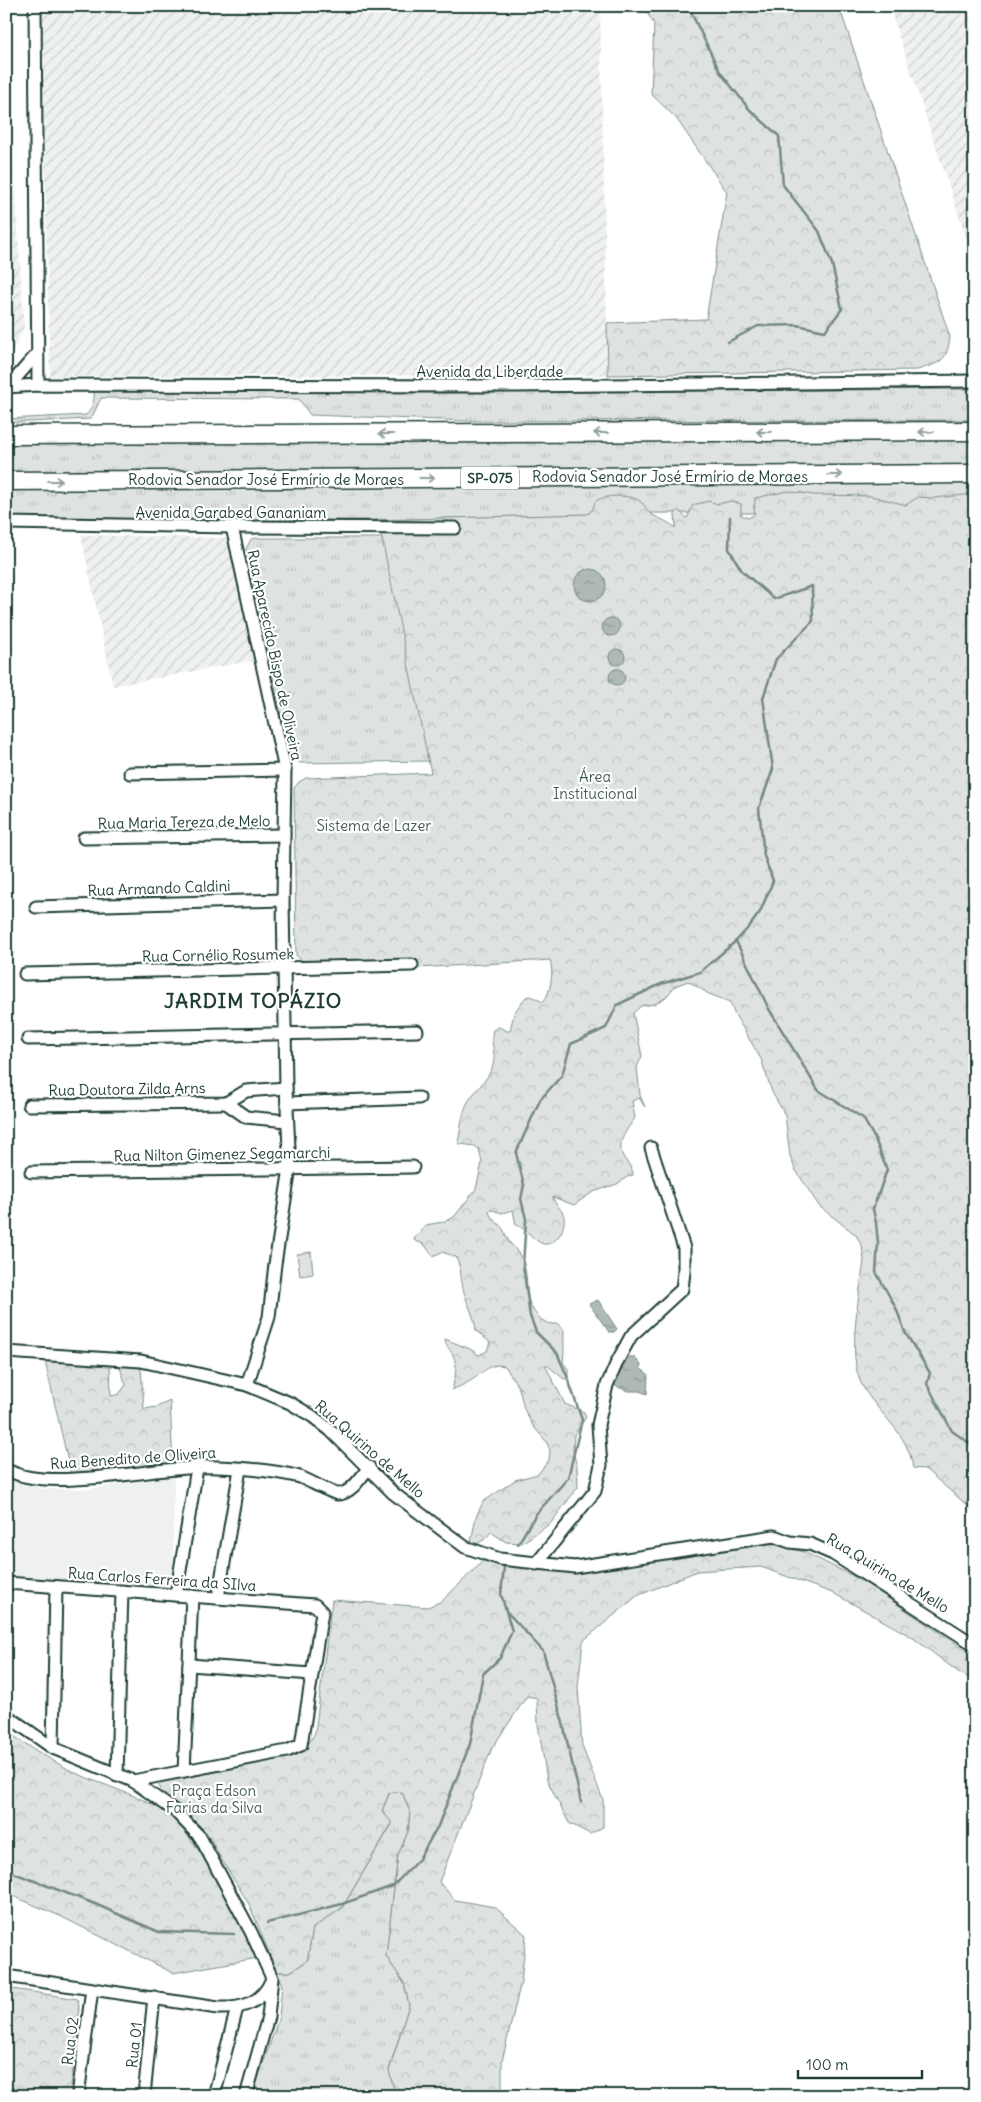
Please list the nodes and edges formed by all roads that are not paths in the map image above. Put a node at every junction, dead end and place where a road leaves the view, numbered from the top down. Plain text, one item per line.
1 (35, 6) edge
2 (37, 354) junction
3 (975, 381) edge
4 (38, 385) junction
5 (8, 386) edge
6 (975, 432) edge
7 (6, 435) edge
8 (975, 474) edge
9 (6, 481) edge
10 (6, 523) edge
11 (232, 528) junction
12 (455, 528) dead end
13 (286, 770) junction
14 (130, 773) dead end
15 (284, 835) junction
16 (84, 838) dead end
17 (283, 900) junction
18 (36, 907) dead end
19 (412, 966) dead end
20 (285, 968) junction
21 (25, 974) dead end
22 (417, 1030) dead end
23 (285, 1033) junction
24 (28, 1039) dead end
25 (286, 1088) junction
26 (419, 1098) dead end
27 (226, 1103) junction
28 (287, 1103) junction
29 (29, 1105) dead end
30 (287, 1121) junction
31 (651, 1148) dead end
32 (290, 1168) junction
33 (413, 1168) dead end
34 (31, 1172) dead end
35 (6, 1352) edge
36 (247, 1385) junction
37 (369, 1467) junction
38 (197, 1468) junction
39 (240, 1469) junction
40 (6, 1470) edge
41 (536, 1564) junction
42 (6, 1583) edge
43 (56, 1587) junction
44 (122, 1591) junction
45 (176, 1595) junction
46 (192, 1596) junction
47 (218, 1598) junction
48 (975, 1645) edge
49 (189, 1666) junction
50 (312, 1674) junction
51 (6, 1716) edge
52 (53, 1748) junction
53 (184, 1771) junction
54 (118, 1776) junction
55 (133, 1780) junction
56 (6, 1976) edge
57 (272, 1978) junction
58 (92, 1989) junction
59 (154, 1997) junction
60 (237, 2008) junction
61 (78, 2096) edge
62 (144, 2096) edge
63 (214, 2096) edge
64 (246, 2096) edge

1 - 2 street
2 - 4 street
2 - 5 street
3 - 4 street, Avenida da Liberdade
4 - 5 street, Avenida da Liberdade
6 -> 7 highway
9 -> 8 highway, Rodovia Senador José Ermírio de Moraes / SP-075
10 - 11 street, Avenida Garabed Gananiam
11 - 12 street, Avenida Garabed Gananiam
11 - 13 street, Rua Aparecido Bispo de Oliveira
13 - 14 street
13 - 15 street, Rua Aparecido Bispo de Oliveira
15 - 16 street, Rua Maria Tereza de Melo
15 - 17 street, Rua Aparecido Bispo de Oliveira
17 - 18 street, Rua Armando Caldini
17 - 20 street, Rua Aparecido Bispo de Oliveira
19 - 20 street, Rua Cornélio Rosumek
20 - 21 street, Rua Cornélio Rosumek
20 - 23 street, Rua Aparecido Bispo de Oliveira
22 - 23 street
23 - 24 street
23 - 25 street, Rua Aparecido Bispo de Oliveira
25 - 27 street, Rua Doutora Zilda Arns
25 - 28 street, Rua Aparecido Bispo de Oliveira
26 - 28 street
27 - 29 street, Rua Doutora Zilda Arns
27 - 30 street, Rua Doutora Zilda Arns
28 - 30 street, Rua Aparecido Bispo de Oliveira
30 - 32 street, Rua Aparecido Bispo de Oliveira
31 - 41 street
32 - 33 street, Rua Nilton Gimenez Segamarchi
32 - 34 street, Rua Nilton Gimenez Segamarchi
32 - 36 street, Rua Aparecido Bispo de Oliveira
35 - 36 street, Rua Quirino de Mello
36 - 37 street, Rua Quirino de Mello
37 - 39 street, Rua Benedito de Oliveira
37 - 41 street, Rua Quirino de Mello
38 - 39 street, Rua Benedito de Oliveira
38 - 40 street, Rua Benedito de Oliveira
38 - 45 street
39 - 47 street
41 - 48 street, Rua Quirino de Mello
42 - 43 street, Rua Carlos Ferreira da SIlva
43 - 44 street, Rua Carlos Ferreira da SIlva
43 - 52 street
44 - 45 street, Rua Carlos Ferreira da SIlva
44 - 54 street
45 - 46 street, Rua Carlos Ferreira da SIlva
46 - 47 street, Rua Carlos Ferreira da SIlva
46 - 49 street
47 - 50 street, Rua Carlos Ferreira da SIlva
49 - 50 street
49 - 53 street
50 - 53 street
51 - 52 street
52 - 54 street
53 - 55 street
54 - 55 street
55 - 57 street
56 - 58 street
57 - 60 street
57 - 64 street
58 - 59 street
58 - 61 street, Rua 02
59 - 60 street
59 - 62 street, Rua 01
60 - 63 street

